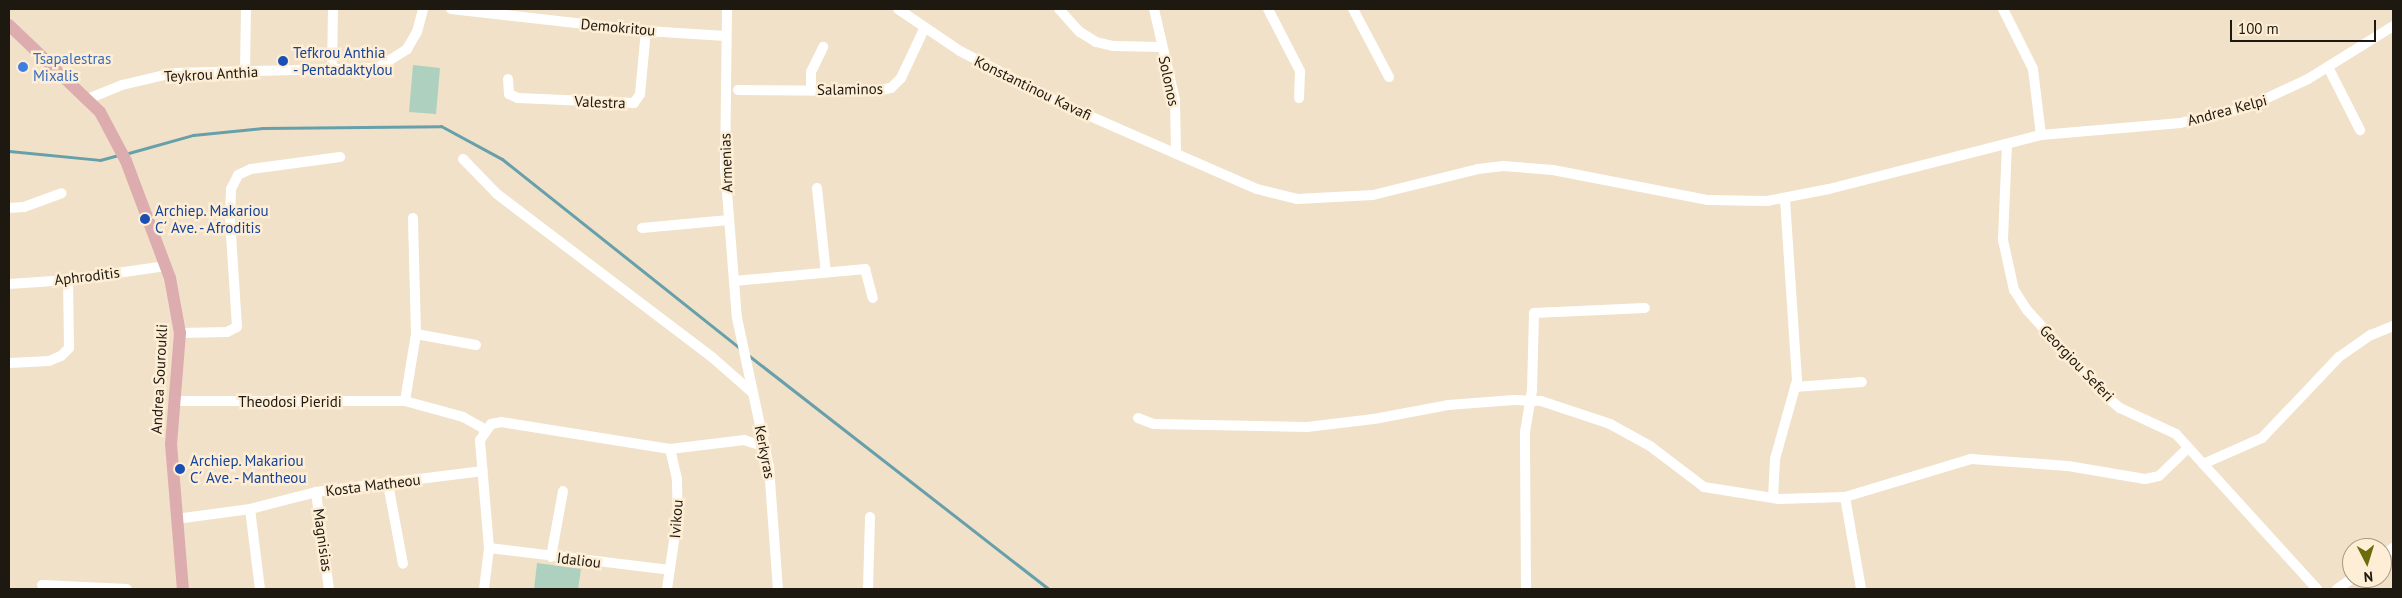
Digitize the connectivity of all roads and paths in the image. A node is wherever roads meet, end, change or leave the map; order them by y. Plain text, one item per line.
1 (246, 9) edge
2 (333, 9) edge
3 (423, 9) edge
4 (451, 9) edge
5 (727, 9) edge
6 (898, 9) edge
7 (1059, 9) edge
8 (1154, 9) edge
9 (1268, 9) edge
10 (1354, 9) edge
11 (2003, 9) edge
12 (515, 13) edge
13 (925, 26) junction
14 (2393, 26) edge
15 (9, 27) edge
16 (646, 31) junction
17 (726, 36) junction
18 (823, 47) dead end
19 (1162, 47) junction
20 (2328, 67) junction
21 (245, 71) junction
22 (332, 71) junction
23 (1389, 77) dead end
24 (508, 79) dead end
25 (738, 90) dead end
26 (811, 90) junction
27 (90, 98) junction
28 (1299, 98) dead end
29 (2360, 130) dead end
30 (2041, 135) junction
31 (2006, 144) junction
32 (1176, 154) junction
33 (340, 157) dead end
34 (463, 159) dead end
35 (817, 188) dead end
36 (62, 193) dead end
37 (1784, 198) junction
38 (9, 208) edge
39 (413, 218) dead end
40 (729, 220) junction
41 (642, 228) dead end
42 (166, 266) junction
43 (826, 273) junction
44 (68, 280) junction
45 (734, 281) junction
46 (9, 284) edge
47 (873, 298) dead end
48 (1646, 308) dead end
49 (737, 318) joint
50 (2393, 326) edge
51 (180, 333) junction
52 (416, 334) junction
53 (476, 345) dead end
54 (9, 362) edge
55 (1862, 382) dead end
56 (1795, 387) junction
57 (752, 389) junction
58 (175, 401) junction
59 (405, 401) junction
60 (1530, 401) junction
61 (1138, 418) dead end
62 (484, 430) junction
63 (763, 446) junction
64 (2188, 448) junction
65 (670, 449) junction
66 (2203, 464) junction
67 (483, 471) junction
68 (388, 484) junction
69 (563, 491) dead end
70 (316, 492) junction
71 (1845, 497) junction
72 (1773, 498) junction
73 (250, 509) junction
74 (870, 517) dead end
75 (176, 519) junction
76 (489, 548) junction
77 (551, 557) junction
78 (403, 564) dead end
79 (670, 570) junction
80 (42, 585) dead end
81 (127, 589) edge
82 (183, 589) edge
83 (260, 589) edge
84 (329, 589) edge
85 (484, 589) edge
86 (666, 589) edge
87 (778, 589) edge
88 (868, 589) edge
89 (1526, 589) edge
90 (1861, 589) edge
91 (2317, 589) edge

1 - 21 street
2 - 22 street
3 - 22 street, Teykrou Anthia
4 - 12 street, Demokritou
5 - 17 street, Armenias
6 - 13 street, Konstantinou Kavafi
7 - 19 street
8 - 19 street, Solonos
9 - 28 street
10 - 23 street
11 - 30 street
12 - 16 street, Demokritou
13 - 26 street, Salaminos
13 - 32 street, Konstantinou Kavafi
14 - 20 street, Andrea Kelpi
15 - 27 main road, Andrea Souroukli
16 - 17 street, Demokritou
16 - 24 street, Valestra
17 - 40 street, Armenias
18 - 26 street
19 - 32 street, Solonos
20 - 29 street
20 - 30 street, Andrea Kelpi
21 - 22 street, Teykrou Anthia
21 - 27 street, Teykrou Anthia
25 - 26 street, Salaminos
27 - 42 main road, Andrea Souroukli
30 - 31 street, Andrea Kelpi
31 - 37 street, Andrea Kelpi
31 - 64 street, Georgiou Seferi
32 - 37 street, Konstantinou Kavafi
33 - 51 street
34 - 57 street
35 - 43 street
36 - 38 street
37 - 56 street
39 - 52 street
40 - 41 street
40 - 45 street, Armenias
42 - 44 street, Aphroditis
42 - 51 main road, Andrea Souroukli
43 - 45 street
43 - 47 street
44 - 46 street, Aphroditis
44 - 54 street
45 - 49 street, Armenias
48 - 60 street
49 - 57 street, Kerkyras
50 - 66 street
51 - 58 main road, Andrea Souroukli
52 - 53 street
52 - 59 street
55 - 56 street
56 - 72 street
57 - 63 street, Kerkyras
58 - 59 street, Theodosi Pieridi
58 - 75 main road, Andrea Souroukli
59 - 62 street, Theodosi Pieridi
60 - 61 street
60 - 72 street
60 - 89 street
62 - 65 street
62 - 67 street
63 - 65 street
63 - 87 street, Kerkyras
64 - 66 street, Georgiou Seferi
64 - 71 street
65 - 79 street, Ivikou
66 - 91 street, Georgiou Seferi
67 - 68 street, Kosta Matheou
67 - 76 street
68 - 70 street, Kosta Matheou
68 - 78 street
69 - 77 street
70 - 73 street, Kosta Matheou
70 - 84 street, Magnisias
71 - 72 street
71 - 90 street
73 - 75 street, Kosta Matheou
73 - 83 street
74 - 88 street
75 - 82 main road, Andrea Souroukli
76 - 77 street, Idaliou
76 - 85 street
77 - 79 street, Idaliou
79 - 86 street, Ivikou
80 - 81 street

